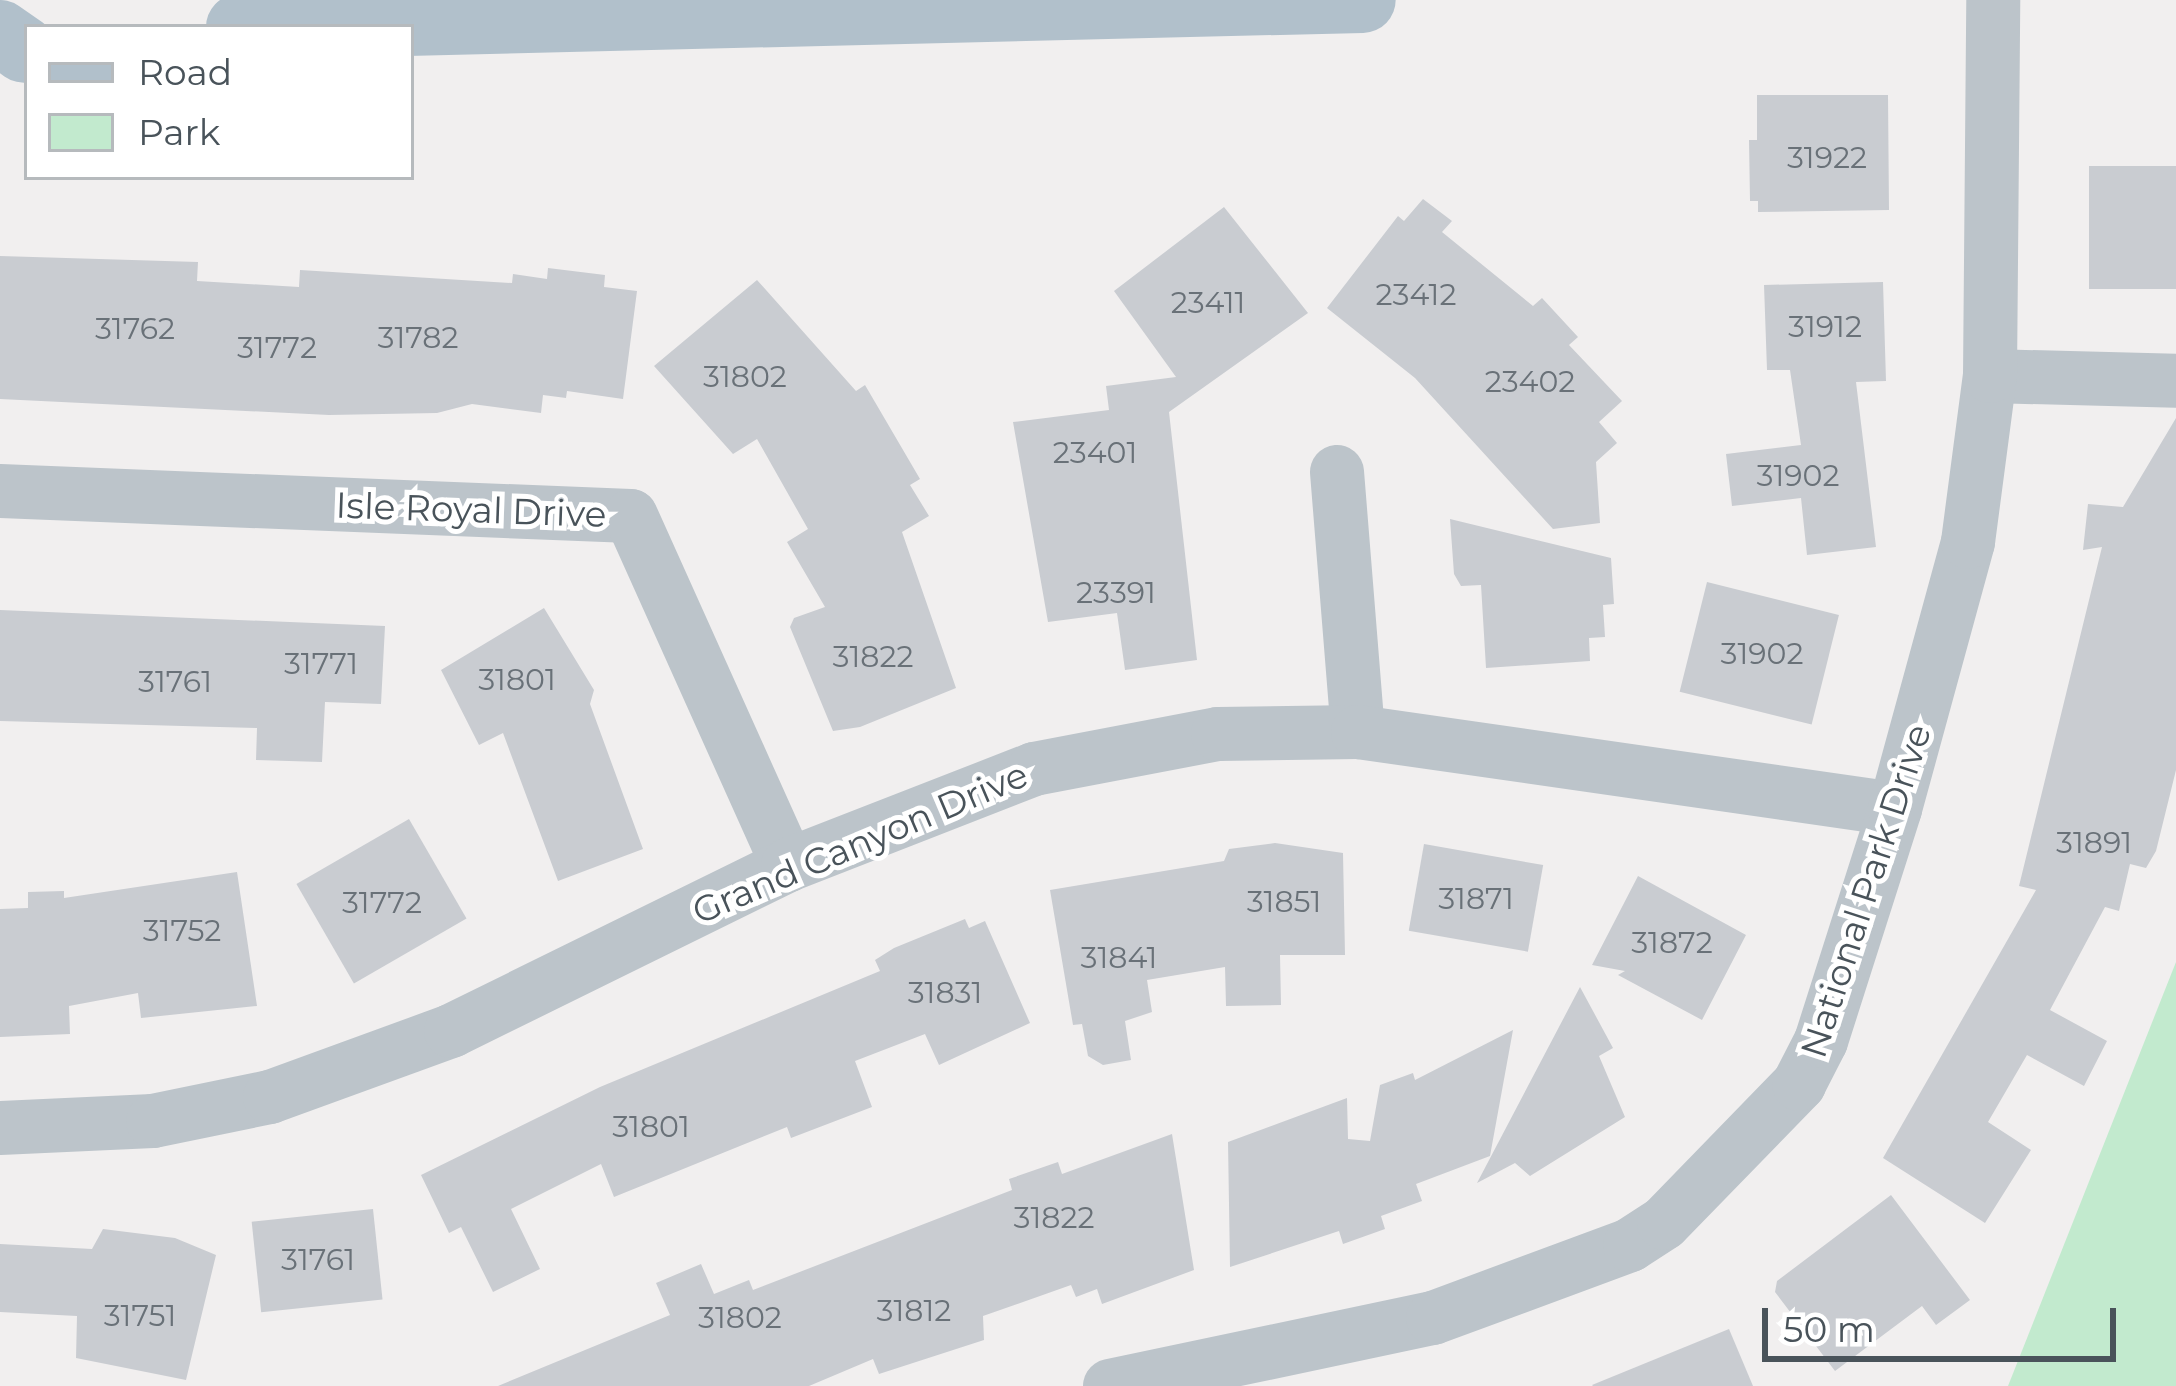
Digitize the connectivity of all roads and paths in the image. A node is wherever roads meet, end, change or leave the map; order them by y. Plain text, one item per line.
1 (1363, 0) edge
2 (1993, 0) edge
3 (302, 24) edge
4 (1990, 376) junction
5 (2176, 381) edge
6 (1337, 472) dead end
7 (0, 491) edge
8 (1358, 732) junction
9 (1895, 809) junction
10 (788, 865) junction
11 (0, 1128) edge
12 (1110, 1386) edge

1 - 3 main road
2 - 4 street, National Park Drive
4 - 5 street
4 - 9 street, National Park Drive
6 - 8 street
7 - 10 street, Isle Royal Drive
8 - 9 street, Grand Canyon Drive
8 - 10 street, Grand Canyon Drive
9 - 12 street, National Park Drive
10 - 11 street, Grand Canyon Drive

